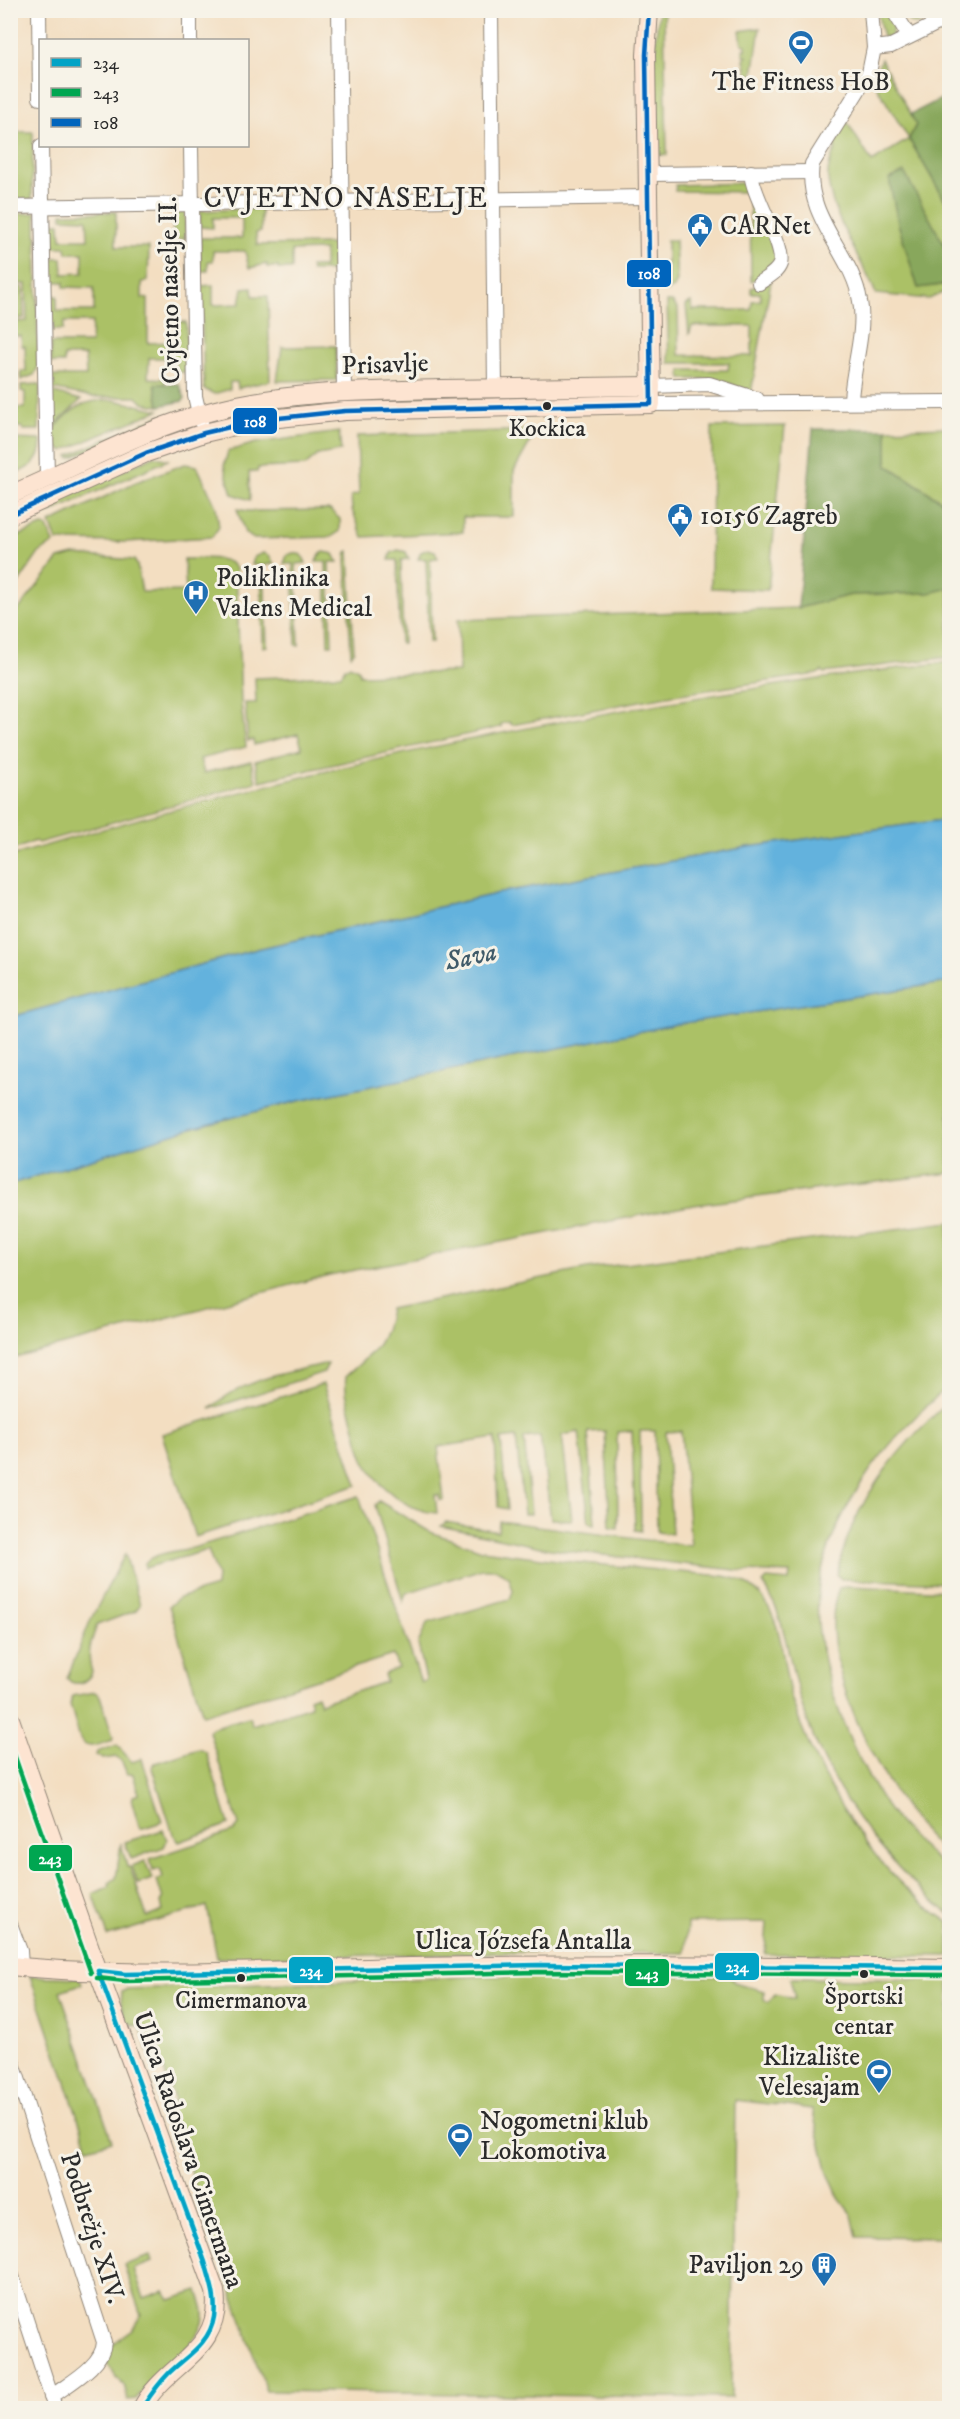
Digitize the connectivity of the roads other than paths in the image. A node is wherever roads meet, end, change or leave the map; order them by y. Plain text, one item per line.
1 (39, 10) edge
2 (190, 10) edge
3 (339, 10) edge
4 (491, 10) edge
5 (649, 10) edge
6 (871, 10) edge
7 (893, 10) edge
8 (950, 17) edge
9 (909, 36) junction
10 (39, 39) edge
11 (190, 39) edge
12 (874, 48) junction
13 (41, 147) edge
14 (191, 147) edge
15 (647, 147) junction
16 (751, 172) junction
17 (811, 172) junction
18 (650, 174) junction
19 (647, 197) junction
20 (493, 199) junction
21 (342, 201) junction
22 (192, 203) junction
23 (42, 206) junction
24 (10, 207) edge
25 (759, 283) dead end
26 (651, 386) junction
27 (495, 388) junction
28 (344, 392) junction
29 (851, 401) junction
30 (950, 402) edge
31 (777, 403) junction
32 (651, 404) junction
33 (199, 414) junction
34 (204, 433) junction
35 (47, 478) junction
36 (10, 495) edge
37 (10, 515) edge
38 (11, 1723) edge
39 (10, 1924) edge
40 (16, 1966) edge
41 (950, 1968) edge
42 (98, 1971) junction
43 (10, 2054) edge
44 (10, 2270) edge
45 (53, 2403) edge
46 (142, 2409) edge

1 - 10 street
2 - 11 street
3 - 21 street
4 - 20 street
5 - 15 street
6 - 12 street
7 - 9 street
8 - 9 street
9 - 12 street
12 - 17 street
13 - 23 street
14 - 22 street, Cvjetno naselje II.
15 - 18 street
15 - 19 street
16 - 17 street
16 - 18 street
16 - 25 street
17 - 29 street
18 - 19 street
19 - 20 street
19 - 26 street
20 - 21 street
20 - 27 street
21 - 22 street
21 - 28 street
22 - 23 street
22 - 33 street, Cvjetno naselje II.
23 - 24 street
23 - 35 street
26 - 27 street, Prisavlje
26 - 31 street, Prisavlje
26 - 32 street
27 - 28 street, Prisavlje
28 - 33 street, Prisavlje
29 - 30 street, Prisavlje
29 - 31 street, Prisavlje
31 - 32 street, Prisavlje
32 - 34 street, Prisavlje
33 - 34 street, Cvjetno naselje II.
33 - 35 street, Prisavlje
34 - 37 street, Prisavlje
35 - 36 street, Prisavlje
38 - 42 street, Ulica Radoslava Cimermana
39 - 40 street
40 - 42 street, Ulica Józsefa Antalla
41 - 42 street, Ulica Józsefa Antalla
42 - 46 street, Ulica Radoslava Cimermana
43 - 45 street, Podbrežje XIV.
44 - 45 street

